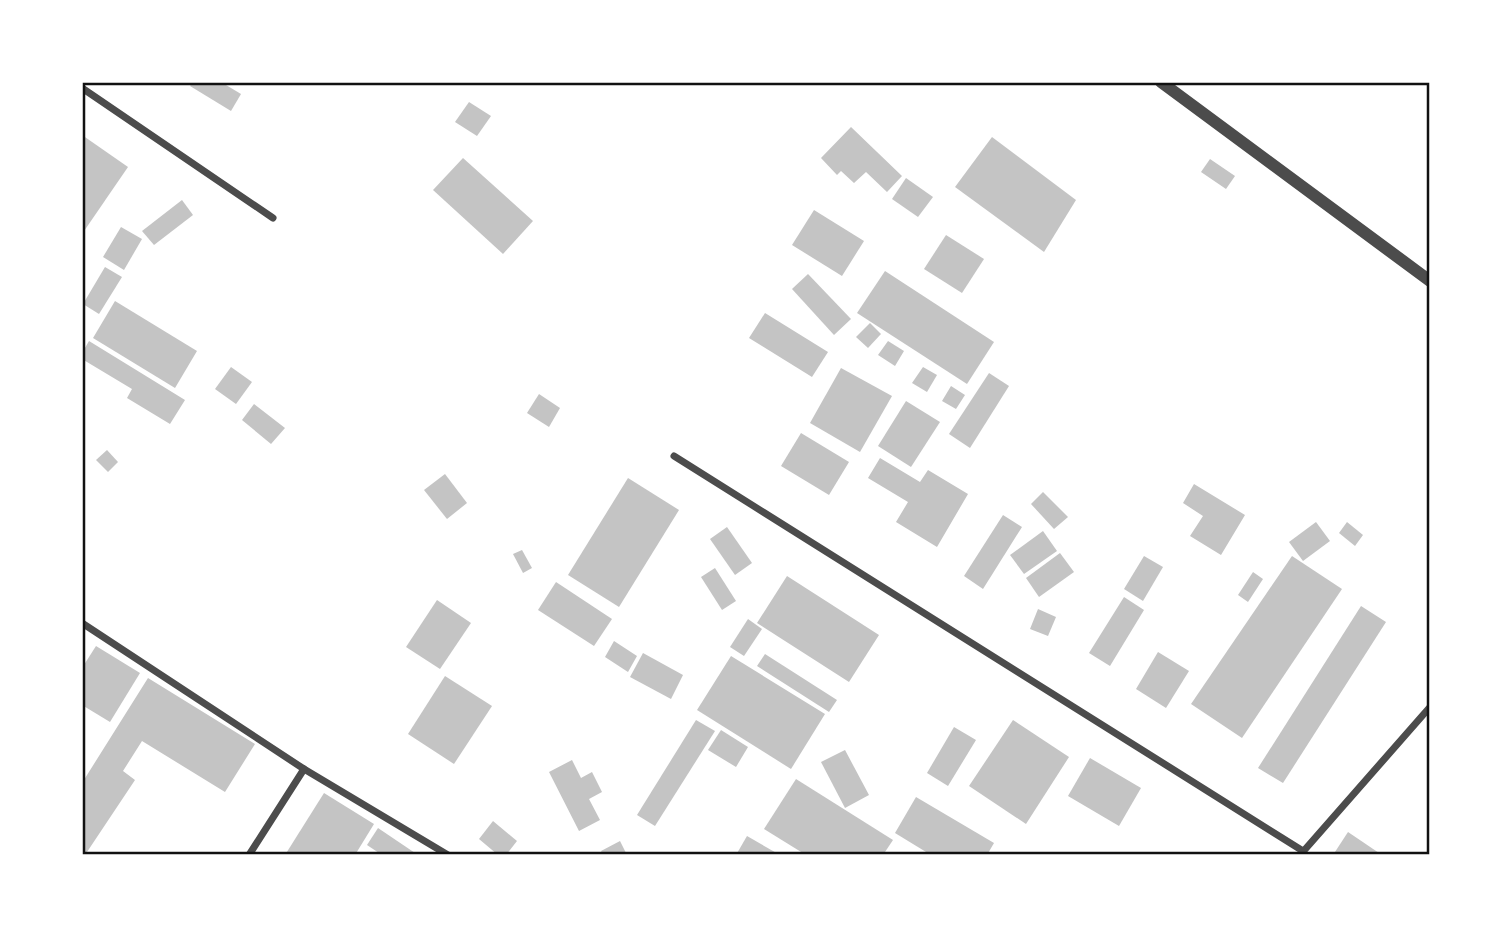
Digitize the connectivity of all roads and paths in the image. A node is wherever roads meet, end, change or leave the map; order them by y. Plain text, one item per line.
1 (1161, 82) edge
2 (82, 88) edge
3 (273, 218) dead end
4 (1430, 281) edge
5 (674, 456) dead end
6 (82, 623) edge
7 (1430, 707) edge
8 (304, 769) junction
9 (1302, 853) edge
10 (249, 855) edge
11 (448, 855) edge

1 - 4 street
2 - 3 street
5 - 9 street
6 - 8 street
7 - 9 street
8 - 10 street
8 - 11 street

